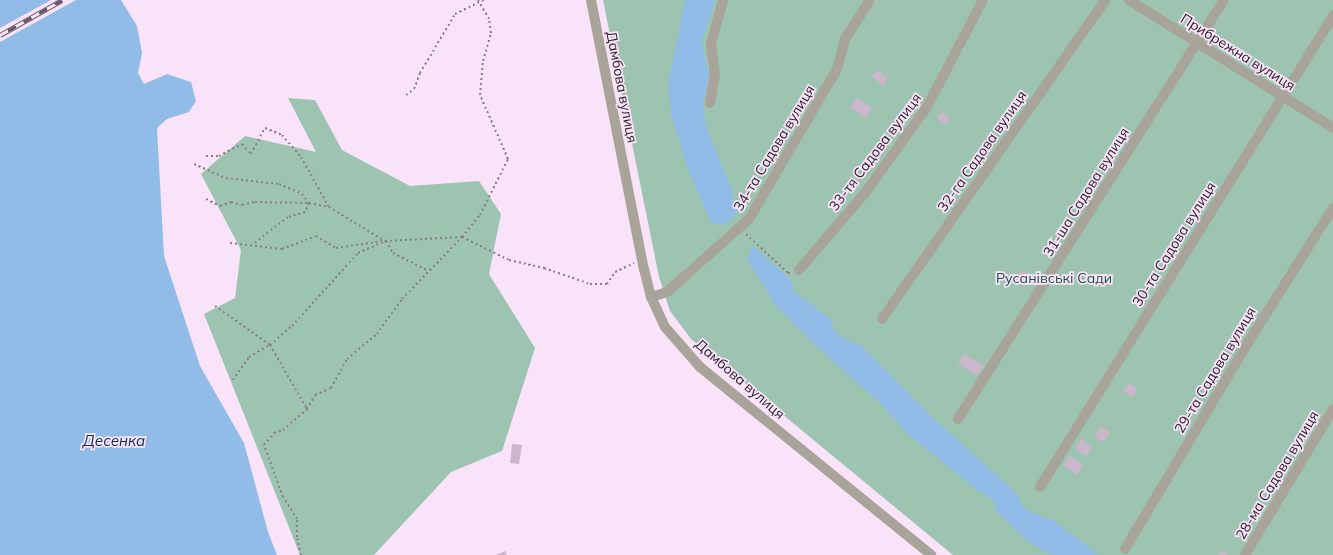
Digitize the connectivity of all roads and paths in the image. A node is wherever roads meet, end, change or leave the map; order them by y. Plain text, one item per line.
1 (484, 0) edge
2 (591, 0) edge
3 (723, 0) edge
4 (870, 0) edge
5 (983, 0) edge
6 (1105, 0) edge
7 (1129, 0) edge
8 (1224, 0) edge
9 (478, 1) edge
10 (1333, 16) edge
11 (1197, 44) junction
12 (406, 95) dead end
13 (1282, 96) junction
14 (710, 103) dead end
15 (1333, 128) edge
16 (206, 156) dead end
17 (194, 164) dead end
18 (206, 199) dead end
19 (310, 203) junction
20 (330, 207) junction
21 (1333, 208) edge
22 (741, 228) junction
23 (462, 237) junction
24 (385, 241) junction
25 (230, 243) dead end
26 (252, 245) junction
27 (642, 259) junction
28 (799, 270) joint
29 (428, 271) junction
30 (651, 297) junction
31 (215, 306) dead end
32 (882, 319) dead end
33 (270, 345) junction
34 (233, 380) dead end
35 (307, 409) junction
36 (1333, 409) edge
37 (958, 419) dead end
38 (1040, 487) dead end
39 (1125, 549) dead end
40 (301, 555) edge
41 (932, 555) edge
42 (1245, 555) edge

1 - 9 path
2 - 27 street, Дамбова вулиця
3 - 14 street
4 - 22 street, 34-та Садова вулиця
5 - 28 street, 33-тя Садова вулиця
6 - 32 street, 32-га Садова вулиця
7 - 11 street, Прибрежна вулиця
8 - 11 street, 31-ша Садова вулиця
9 - 12 path
9 - 23 path
10 - 13 street, 30-та Садова вулиця
11 - 13 street, Прибрежна вулиця
11 - 37 street, 31-ша Садова вулиця
13 - 15 street, Прибрежна вулиця
13 - 38 street, 30-та Садова вулиця
16 - 20 path
17 - 19 path
18 - 19 path
19 - 20 path
19 - 26 path
20 - 24 path
21 - 39 street, 29-та Садова вулиця
22 - 28 path
22 - 30 street, 34-та Садова вулиця
23 - 24 path
23 - 27 path
23 - 29 path
24 - 26 path
24 - 29 path
24 - 33 path
25 - 26 path
27 - 30 street, Дамбова вулиця
29 - 35 path
30 - 41 street, Дамбова вулиця
31 - 33 path
33 - 34 path
33 - 35 path
35 - 40 path
36 - 42 street, 28-ма Садова вулиця

